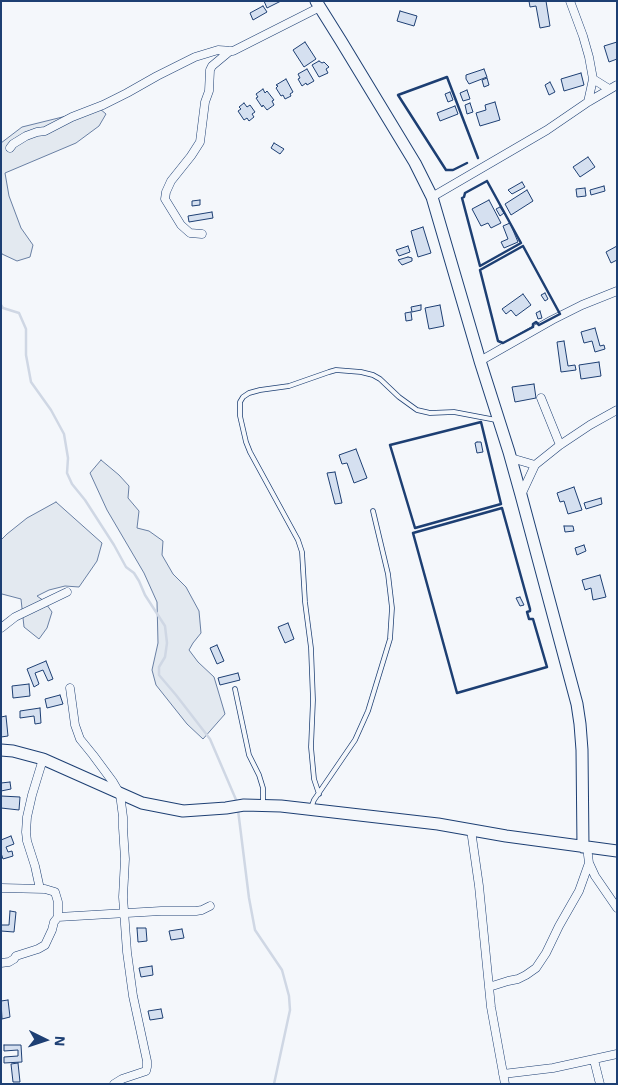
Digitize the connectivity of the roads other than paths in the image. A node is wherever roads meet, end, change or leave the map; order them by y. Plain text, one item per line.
1 (570, 1) edge
2 (318, 4) edge
3 (230, 51) junction
4 (593, 79) junction
5 (613, 87) edge
6 (588, 102) junction
7 (10, 148) dead end
8 (432, 197) junction
9 (202, 234) dead end
10 (617, 291) edge
11 (480, 361) junction
12 (541, 398) dead end
13 (617, 410) edge
14 (499, 421) junction
15 (560, 445) junction
16 (511, 458) junction
17 (535, 466) junction
18 (521, 495) junction
19 (372, 511) dead end
20 (67, 592) dead end
21 (1, 628) edge
22 (70, 688) dead end
23 (236, 689) dead end
24 (1, 750) edge
25 (43, 759) junction
26 (120, 794) junction
27 (319, 794) junction
28 (263, 806) junction
29 (310, 810) junction
30 (471, 830) junction
31 (585, 847) junction
32 (617, 852) edge
33 (589, 863) junction
34 (1, 888) edge
35 (40, 889) junction
36 (210, 906) dead end
37 (617, 908) edge
38 (124, 914) junction
39 (58, 917) junction
40 (1, 963) edge
41 (489, 987) junction
42 (617, 1054) edge
43 (594, 1060) junction
44 (503, 1074) junction
45 (114, 1084) edge
46 (505, 1084) edge
47 (600, 1084) edge

1 - 4 street
2 - 3 street
2 - 8 street
3 - 7 street
3 - 9 street
4 - 5 street
4 - 6 street
5 - 6 street
6 - 8 street
8 - 11 street
10 - 11 street
11 - 14 street
12 - 15 street
13 - 15 street
14 - 16 street
14 - 27 lane
15 - 17 street
16 - 17 street
16 - 18 street
17 - 18 street
18 - 31 street
19 - 27 lane
20 - 21 street
22 - 26 street
23 - 28 lane
24 - 25 street
25 - 26 street
25 - 35 street
26 - 28 street
26 - 38 street
27 - 29 lane
28 - 29 street
29 - 30 street
30 - 31 street
30 - 41 street
31 - 32 street
31 - 33 street
33 - 37 street
33 - 41 street
34 - 35 street
35 - 39 street
36 - 38 street
38 - 39 street
38 - 45 street
39 - 40 street
41 - 44 street
42 - 43 street
43 - 44 street
43 - 47 street
44 - 46 street

